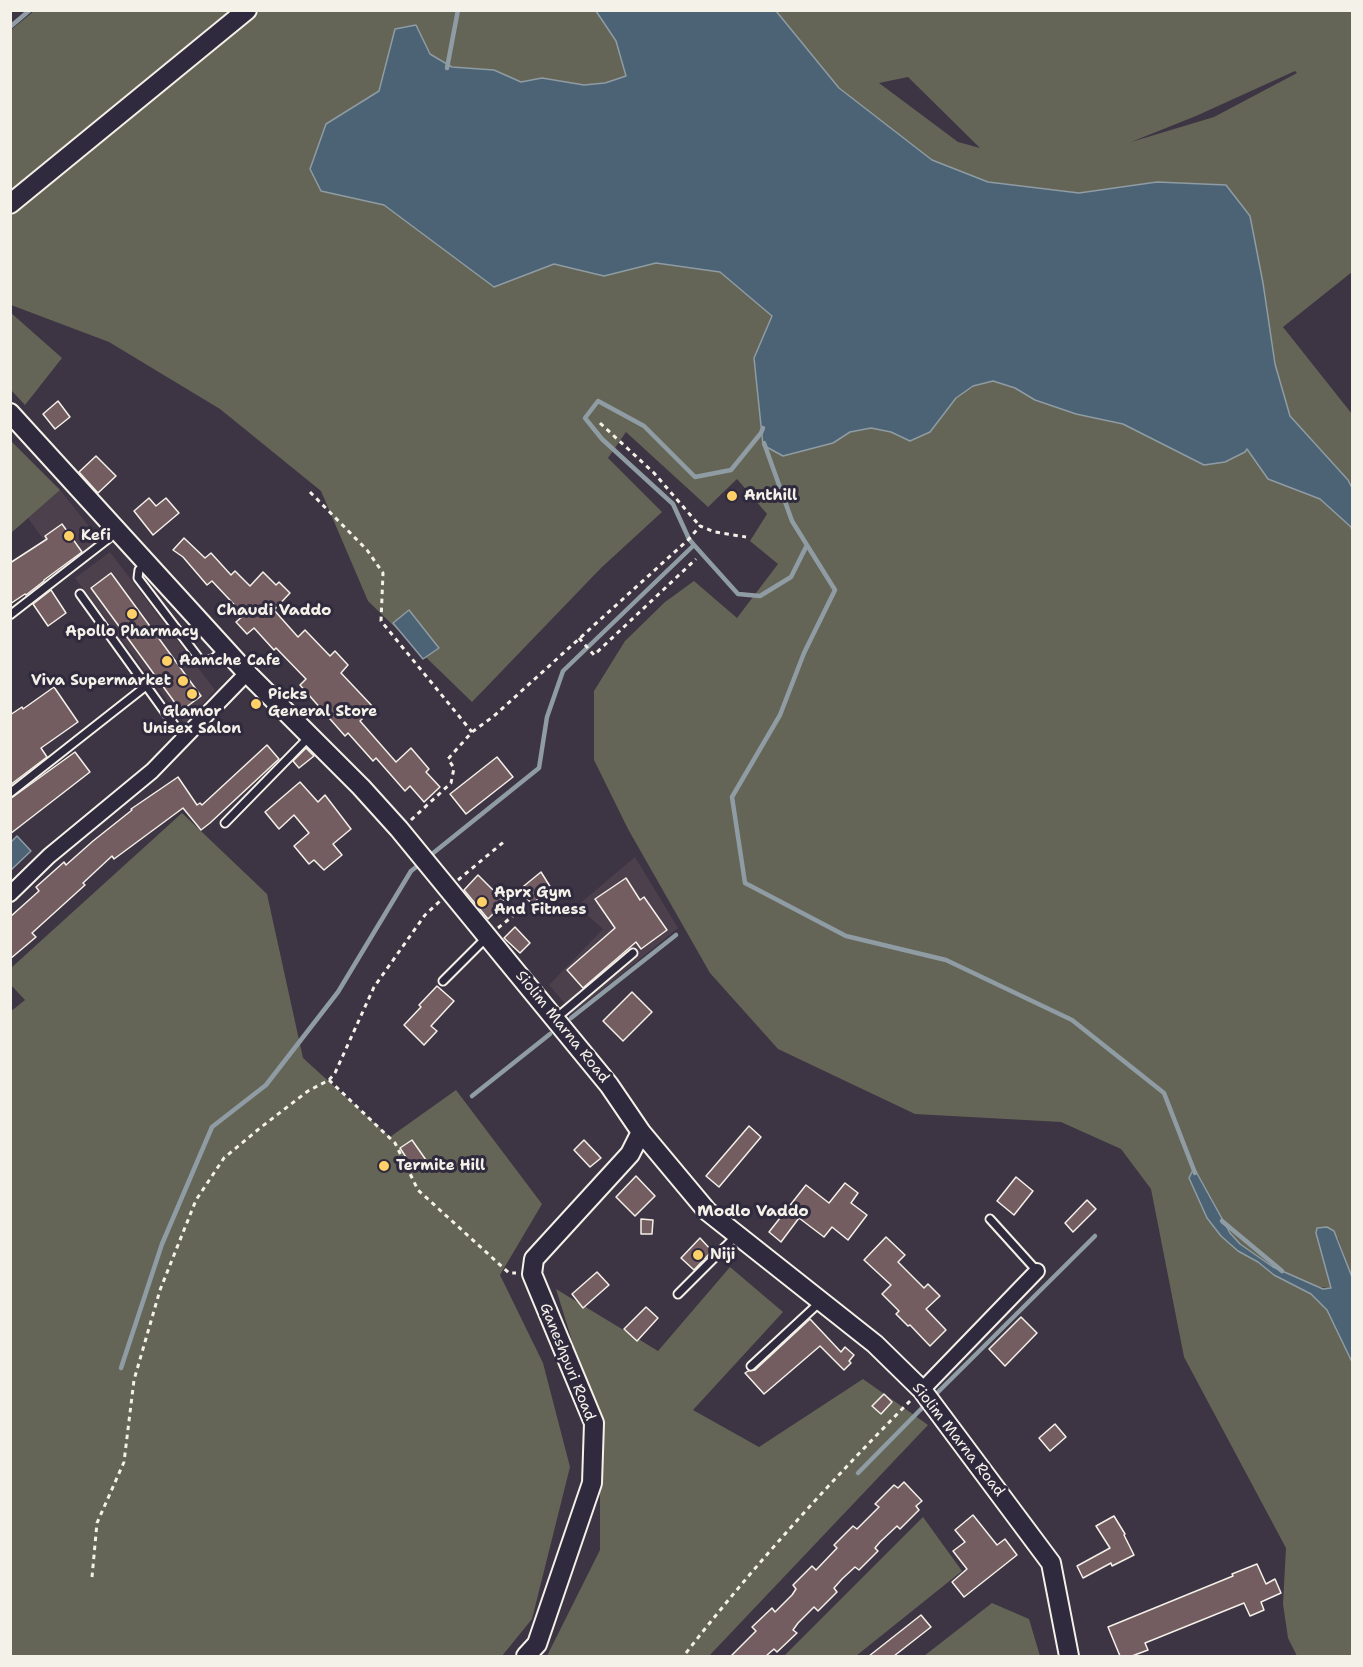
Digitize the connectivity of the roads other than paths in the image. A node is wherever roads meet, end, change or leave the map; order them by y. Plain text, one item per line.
1 (246, 10) edge
2 (10, 204) edge
3 (10, 413) edge
4 (119, 530) junction
5 (147, 562) junction
6 (80, 594) dead end
7 (10, 615) edge
8 (225, 649) junction
9 (247, 673) junction
10 (146, 686) junction
11 (310, 736) junction
12 (183, 737) junction
13 (10, 793) edge
14 (225, 823) dead end
15 (10, 894) edge
16 (487, 936) junction
17 (633, 953) dead end
18 (443, 981) dead end
19 (555, 1019) junction
20 (641, 1132) junction
21 (990, 1219) dead end
22 (737, 1235) junction
23 (1037, 1271) joint
24 (678, 1294) dead end
25 (821, 1301) junction
26 (751, 1366) dead end
27 (922, 1390) junction
28 (526, 1656) edge
29 (1069, 1656) edge

1 - 2 main road
3 - 4 main road, Siolim Marna Road
4 - 5 main road, Siolim Marna Road
4 - 7 lane
5 - 8 main road, Siolim Marna Road
5 - 8 lane
6 - 10 lane
8 - 9 main road, Siolim Marna Road
9 - 11 main road, Siolim Marna Road
9 - 12 street
10 - 12 lane
10 - 13 lane
11 - 14 lane
11 - 16 main road, Siolim Marna Road
12 - 15 street
16 - 18 lane
16 - 19 main road, Siolim Marna Road
17 - 19 lane
19 - 20 main road, Siolim Marna Road
20 - 22 main road, Siolim Marna Road
20 - 28 main road, Ganeshpuri Road
21 - 23 lane
22 - 24 lane
22 - 25 main road, Siolim Marna Road
23 - 27 street
25 - 26 lane
25 - 27 main road, Siolim Marna Road
27 - 29 main road, Siolim Marna Road

